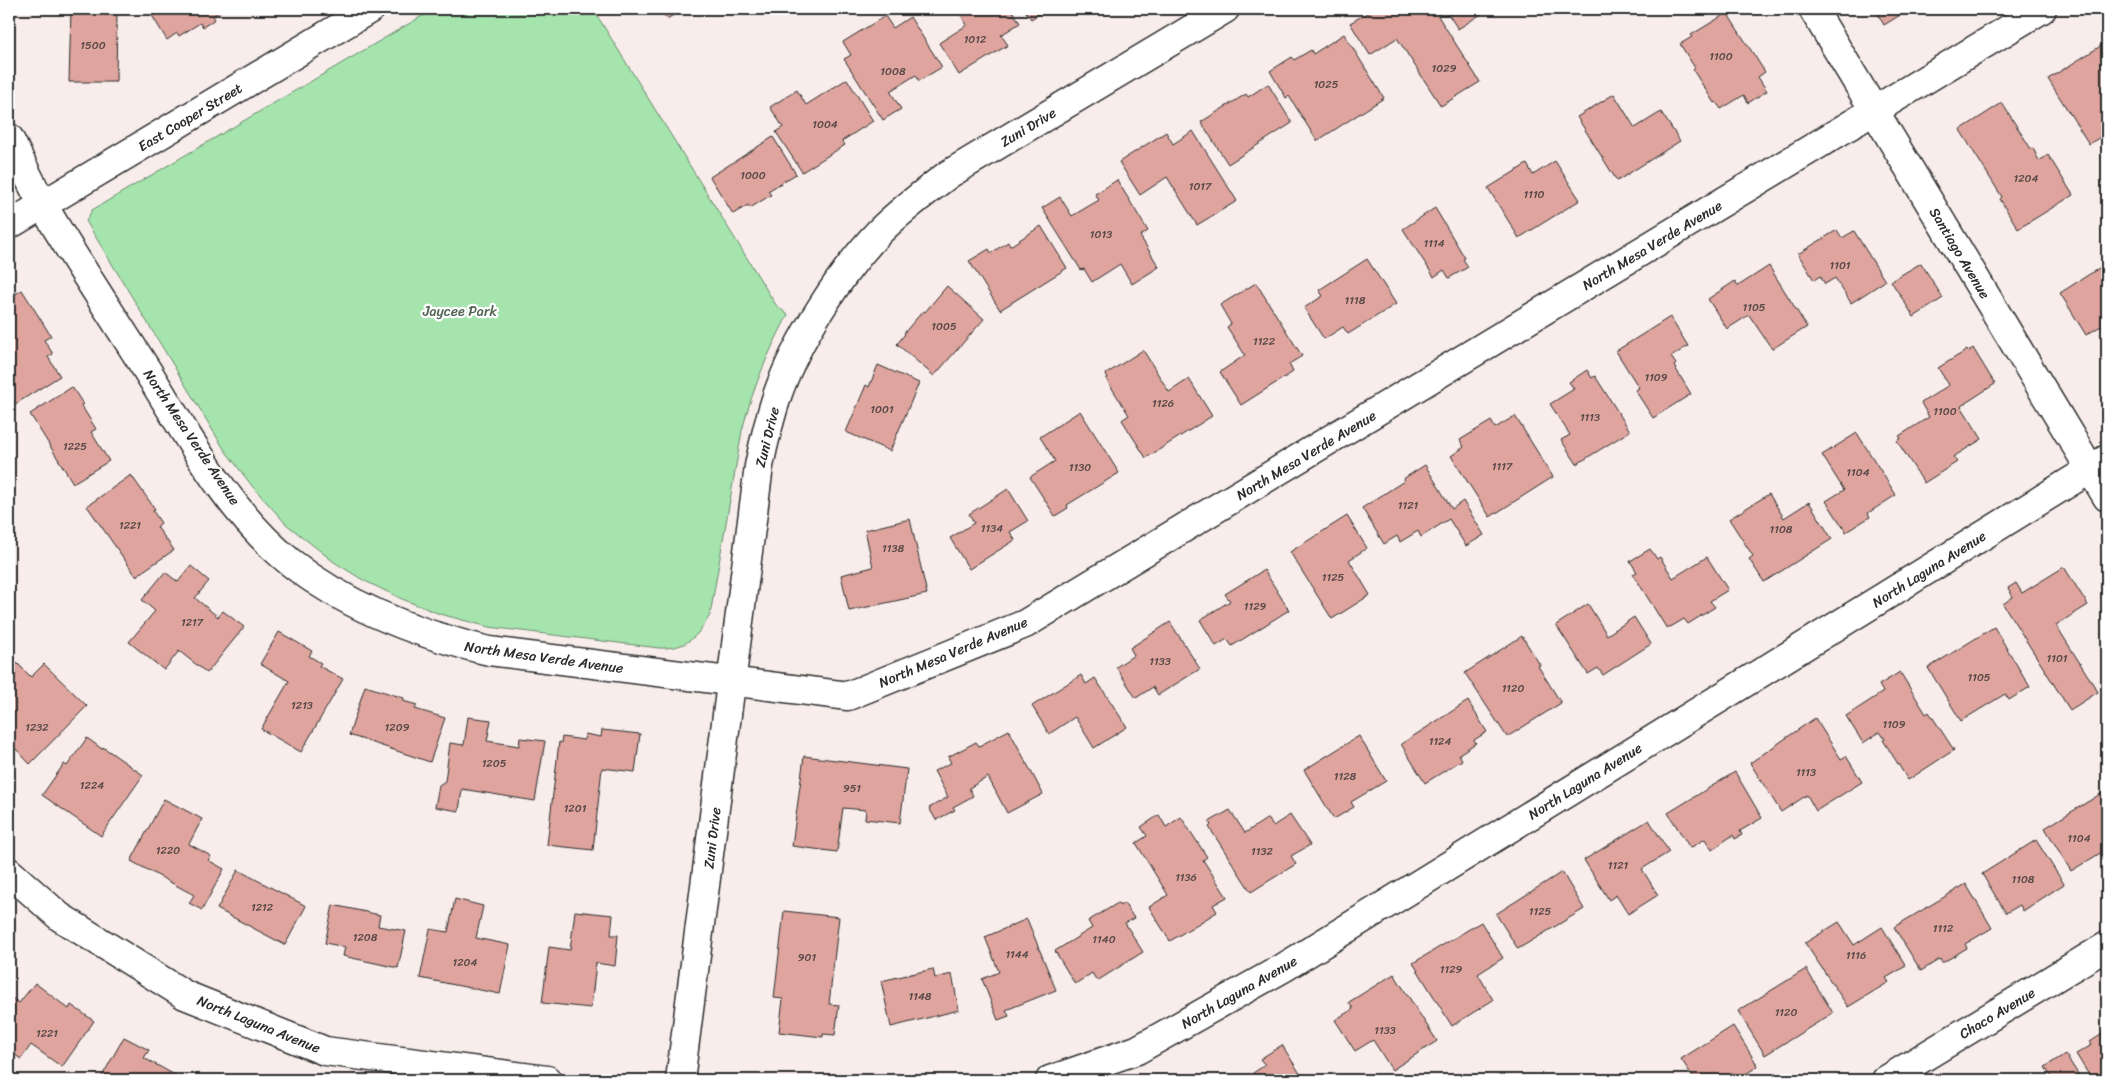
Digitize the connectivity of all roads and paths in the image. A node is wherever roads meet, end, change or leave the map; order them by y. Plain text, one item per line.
1 (370, 9) edge
2 (1225, 9) edge
3 (1813, 9) edge
4 (2042, 9) edge
5 (1875, 111) junction
6 (9, 138) edge
7 (43, 204) junction
8 (9, 224) edge
9 (2099, 464) edge
10 (2107, 497) edge
11 (732, 682) junction
12 (9, 872) edge
13 (2107, 946) edge
14 (547, 1080) edge
15 (680, 1080) edge
16 (1050, 1080) edge
17 (1886, 1080) edge

1 - 7 street, East Cooper Street
2 - 11 street, Zuni Drive
3 - 5 street, Santiago Avenue
4 - 5 street, North Mesa Verde Avenue
5 - 9 street, Santiago Avenue
5 - 11 street, North Mesa Verde Avenue
6 - 7 street, North Mesa Verde Avenue
7 - 8 street, East Cooper Street
7 - 11 street, North Mesa Verde Avenue
9 - 10 street, Santiago Avenue
9 - 16 street, North Laguna Avenue
11 - 15 street, Zuni Drive
12 - 14 street, North Laguna Avenue
13 - 17 street, Chaco Avenue

